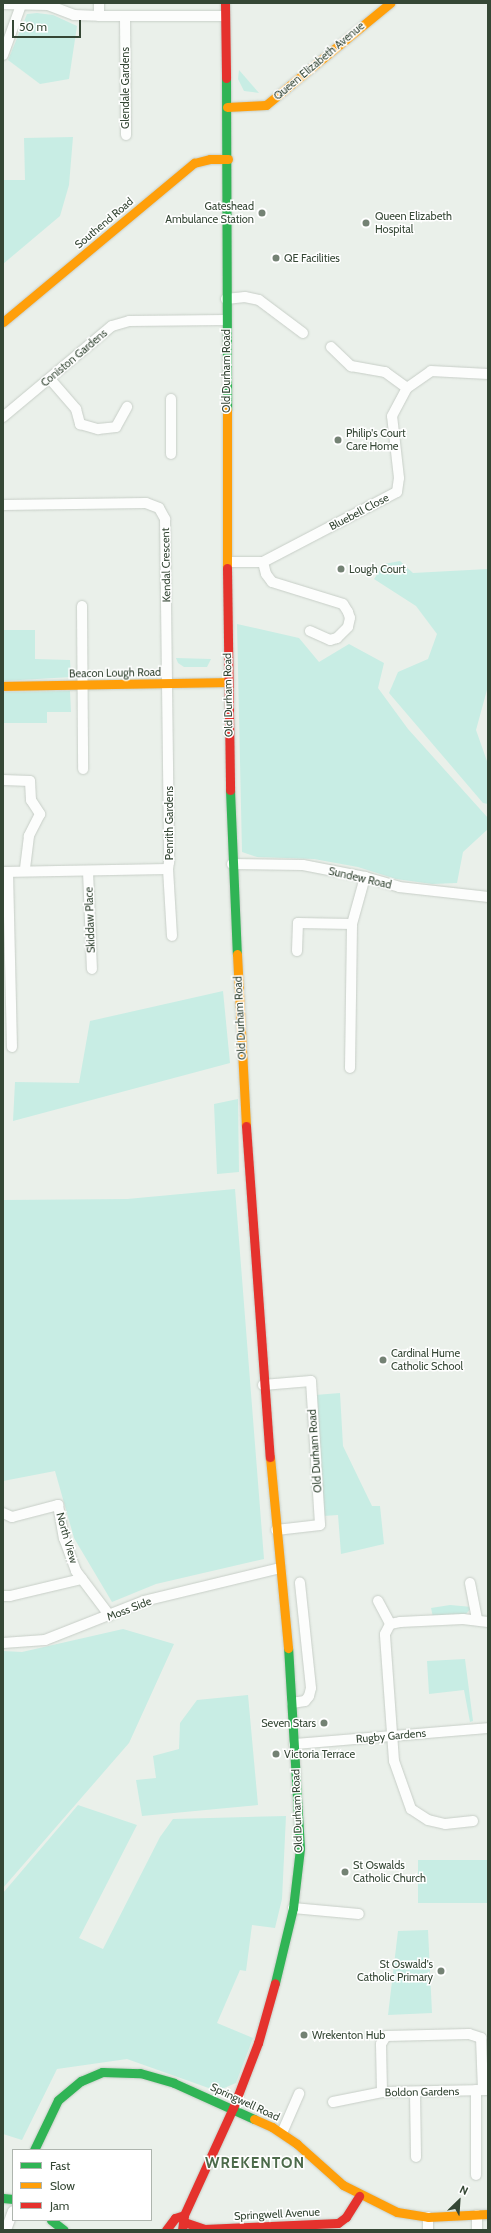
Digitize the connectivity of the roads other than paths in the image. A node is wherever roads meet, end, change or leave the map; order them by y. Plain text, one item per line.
1 (99, 3) edge
2 (225, 3) edge
3 (3, 4) edge
4 (21, 5) junction
5 (385, 5) edge
6 (99, 16) junction
7 (225, 16) junction
8 (125, 17) junction
9 (3, 55) edge
10 (227, 107) junction
11 (126, 135) dead end
12 (228, 159) junction
13 (226, 299) junction
14 (226, 320) junction
15 (3, 322) edge
16 (303, 333) dead end
17 (330, 347) dead end
18 (488, 374) edge
19 (50, 379) junction
20 (407, 388) junction
21 (171, 399) dead end
22 (127, 407) dead end
23 (3, 417) edge
24 (171, 454) dead end
25 (3, 505) edge
26 (229, 562) junction
27 (263, 562) junction
28 (82, 606) dead end
29 (310, 631) dead end
30 (227, 682) junction
31 (168, 685) junction
32 (3, 686) edge
33 (81, 686) junction
34 (83, 769) dead end
35 (3, 780) edge
36 (232, 864) junction
37 (168, 869) junction
38 (25, 870) junction
39 (88, 871) junction
40 (5, 872) edge
41 (365, 877) junction
42 (488, 897) edge
43 (352, 924) junction
44 (172, 936) dead end
45 (297, 951) dead end
46 (92, 969) dead end
47 (12, 1047) dead end
48 (350, 1068) dead end
49 (263, 1385) junction
50 (3, 1513) edge
51 (276, 1530) junction
52 (280, 1568) junction
53 (82, 1579) junction
54 (300, 1583) dead end
55 (470, 1583) dead end
56 (3, 1596) edge
57 (378, 1601) dead end
58 (110, 1616) junction
59 (477, 1619) junction
60 (488, 1622) edge
61 (390, 1624) junction
62 (3, 1643) edge
63 (292, 1703) junction
64 (488, 1728) edge
65 (391, 1737) junction
66 (294, 1744) junction
67 (473, 1821) dead end
68 (293, 1908) junction
69 (359, 1914) dead end
70 (482, 2090) edge
71 (382, 2092) junction
72 (416, 2093) junction
73 (299, 2094) dead end
74 (333, 2102) dead end
75 (233, 2108) junction
76 (282, 2133) junction
77 (34, 2149) edge
78 (416, 2157) dead end
79 (476, 2175) dead end
80 (359, 2196) junction
81 (12, 2214) edge
82 (488, 2214) edge
83 (477, 2215) junction
84 (428, 2217) junction
85 (343, 2220) junction
86 (52, 2221) edge
87 (183, 2222) edge
88 (6, 2230) edge
89 (64, 2230) edge
90 (166, 2230) edge
91 (347, 2230) edge
92 (428, 2230) edge
93 (477, 2230) edge

1 - 6 street
2 - 7 main road, Old Durham Road
3 - 4 street
4 - 6 street
4 - 9 street
5 - 10 main road, Queen Elizabeth Avenue
6 - 8 street
7 - 8 street
7 - 10 main road, Old Durham Road
8 - 11 street, Glendale Gardens
10 - 12 main road, Old Durham Road
12 - 13 main road, Old Durham Road
12 - 15 main road, Southend Road
13 - 14 main road, Old Durham Road
13 - 16 street
14 - 19 street, Coniston Gardens
14 - 26 main road, Old Durham Road
17 - 20 street
18 - 20 street, Bluebell Close
19 - 22 street
19 - 23 street, Coniston Gardens
20 - 27 street, Bluebell Close
21 - 24 street
25 - 31 street, Kendal Crescent
26 - 27 street, Bluebell Close
26 - 30 main road, Old Durham Road
27 - 29 street
28 - 33 street
30 - 31 main road, Beacon Lough Road
30 - 36 main road, Old Durham Road
31 - 33 main road, Beacon Lough Road
31 - 37 street, Penrith Gardens
32 - 33 main road, Beacon Lough Road
33 - 34 street
35 - 38 street
36 - 41 street, Sundew Road
36 - 49 main road, Old Durham Road
37 - 39 street, Penrith Gardens
37 - 44 street
38 - 39 street, Penrith Gardens
38 - 40 street, Penrith Gardens
39 - 46 street, Skiddaw Place
40 - 47 street
41 - 42 street, Sundew Road
41 - 43 street
43 - 45 street
43 - 48 street
49 - 51 main road, Old Durham Road
49 - 51 street, Old Durham Road
50 - 53 street, North View
51 - 52 main road, Old Durham Road
52 - 58 street, Moss Side
52 - 63 main road, Old Durham Road
53 - 56 street
53 - 58 street, North View
54 - 63 street
55 - 59 street
57 - 61 street
58 - 62 street, Moss Side
59 - 60 street
59 - 61 street
61 - 65 street
63 - 66 main road, Old Durham Road
64 - 65 street, Rugby Gardens
65 - 66 street, Rugby Gardens
65 - 67 street
66 - 68 main road, Old Durham Road
68 - 69 street
68 - 75 main road, Old Durham Road
70 - 71 street
70 - 72 street, Boldon Gardens
70 - 79 street
71 - 72 street, Boldon Gardens
71 - 74 street, Boldon Gardens
72 - 78 street
73 - 76 street
75 - 76 main road, Springwell Road
75 - 77 main road, Springwell Road
75 - 87 main road, Old Durham Road
76 - 80 main road, Springwell Road
80 - 84 main road, Springwell Road
80 - 85 main road
81 - 88 street
82 - 83 main road, Springwell Road
83 - 84 main road, Springwell Road
83 - 93 street
84 - 92 street
85 - 87 main road, Springwell Avenue
85 - 91 street
86 - 89 main road
87 - 90 main road

